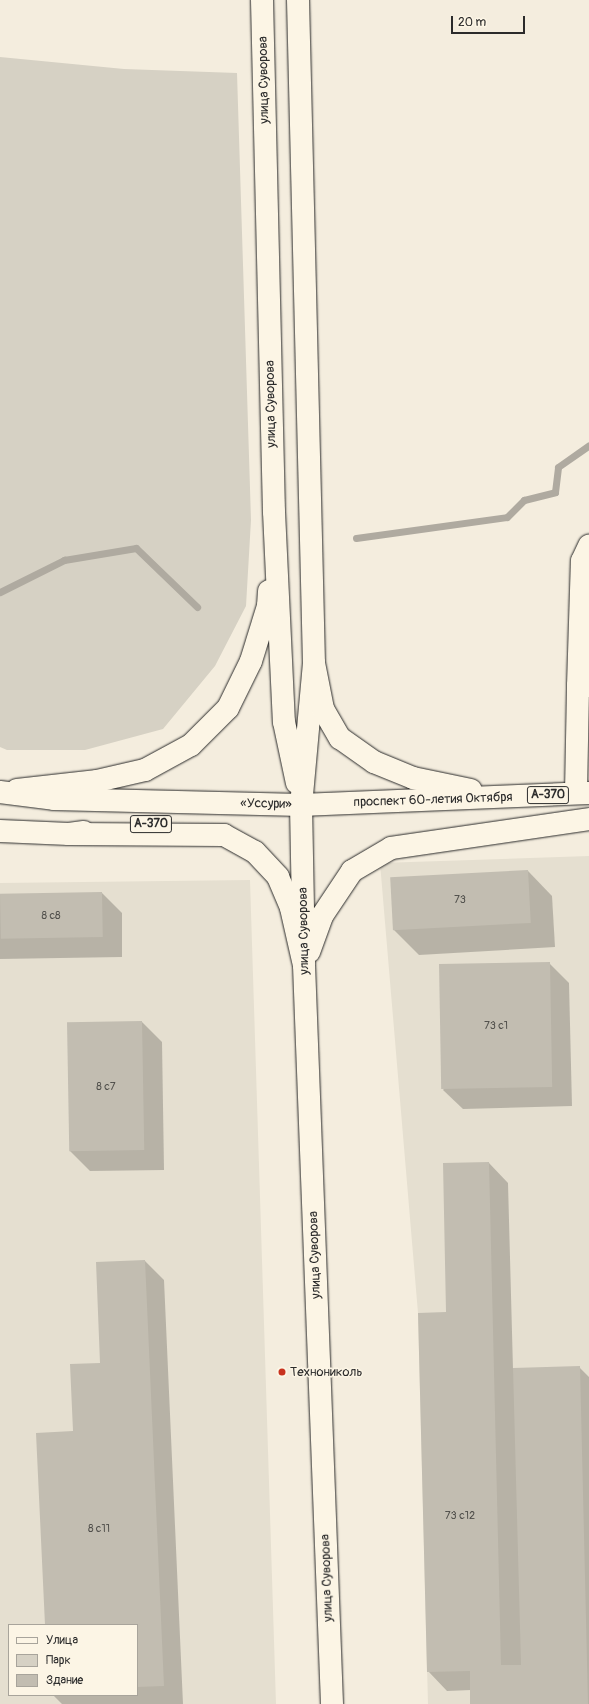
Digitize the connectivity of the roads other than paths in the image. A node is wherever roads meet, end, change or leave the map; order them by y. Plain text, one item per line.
1 (262, 0) edge
2 (298, 0) edge
3 (274, 512) junction
4 (589, 546) edge
5 (314, 663) junction
6 (584, 686) edge
7 (1, 792) edge
8 (582, 793) edge
9 (508, 796) junction
10 (301, 805) junction
11 (589, 819) edge
12 (0, 831) edge
13 (68, 834) junction
14 (304, 965) junction
15 (332, 1704) edge

1 - 3 main road, улица Суворова
2 - 5 main road, улица Суворова
3 - 7 main road
3 - 10 main road, улица Суворова
4 - 6 main road
5 - 9 main road
5 - 10 main road, улица Суворова
6 - 8 main road
7 - 10 main road, «Уссури» / А-370
8 - 9 main road, проспект 60-летия Октября / А-370
9 - 10 main road, проспект 60-летия Октября / А-370
10 - 13 main road, «Уссури» / А-370
10 - 14 main road, улица Суворова
11 - 14 main road
12 - 13 main road, «Уссури» / А-370
13 - 14 main road
14 - 15 main road, улица Суворова

